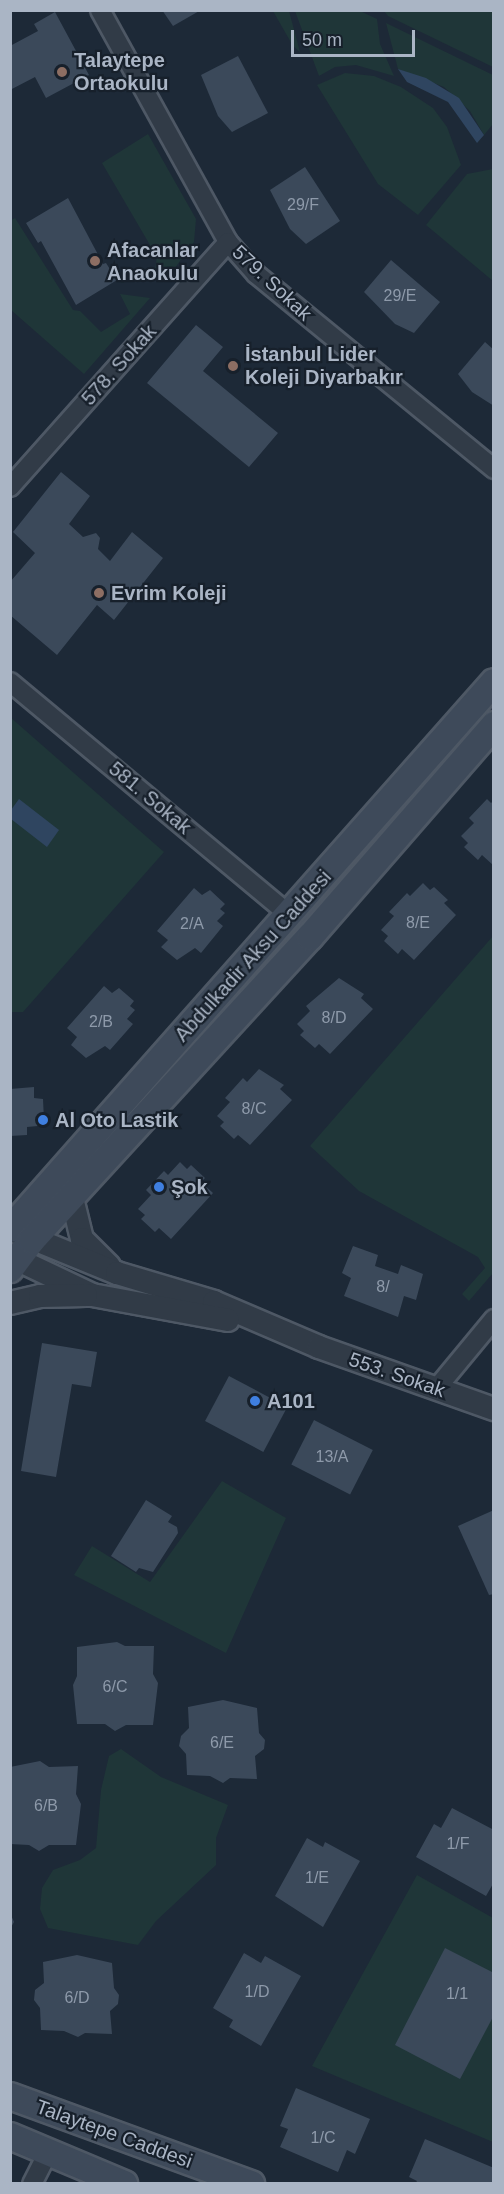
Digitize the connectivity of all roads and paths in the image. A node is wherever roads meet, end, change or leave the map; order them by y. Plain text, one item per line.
1 (100, 10) edge
2 (228, 242) junction
3 (494, 469) edge
4 (10, 488) edge
5 (10, 682) edge
6 (494, 682) edge
7 (494, 725) edge
8 (290, 915) junction
9 (72, 1198) junction
10 (15, 1244) edge
11 (117, 1273) junction
12 (92, 1295) junction
13 (10, 1303) edge
14 (494, 1319) edge
15 (302, 1339) junction
16 (436, 1389) junction
17 (494, 1409) edge
18 (10, 2096) edge
19 (10, 2136) edge
20 (48, 2152) junction
21 (32, 2184) edge
22 (124, 2184) edge
23 (251, 2184) edge

1 - 2 street, 579. Sokak
2 - 3 street, 579. Sokak
2 - 4 street, 578. Sokak
5 - 8 street, 581. Sokak
6 - 8 main road, Abdulkadir Aksu Caddesi
7 - 9 main road, Abdulkadir Aksu Caddesi
8 - 10 main road, Abdulkadir Aksu Caddesi
9 - 10 main road, Abdulkadir Aksu Caddesi
9 - 11 street
10 - 11 street
10 - 12 street
11 - 15 street
12 - 13 street
12 - 15 street
14 - 16 street
15 - 16 street, 553. Sokak
16 - 17 street, 553. Sokak
18 - 23 main road, Talaytepe Caddesi
19 - 20 main road
20 - 21 street
20 - 22 main road

